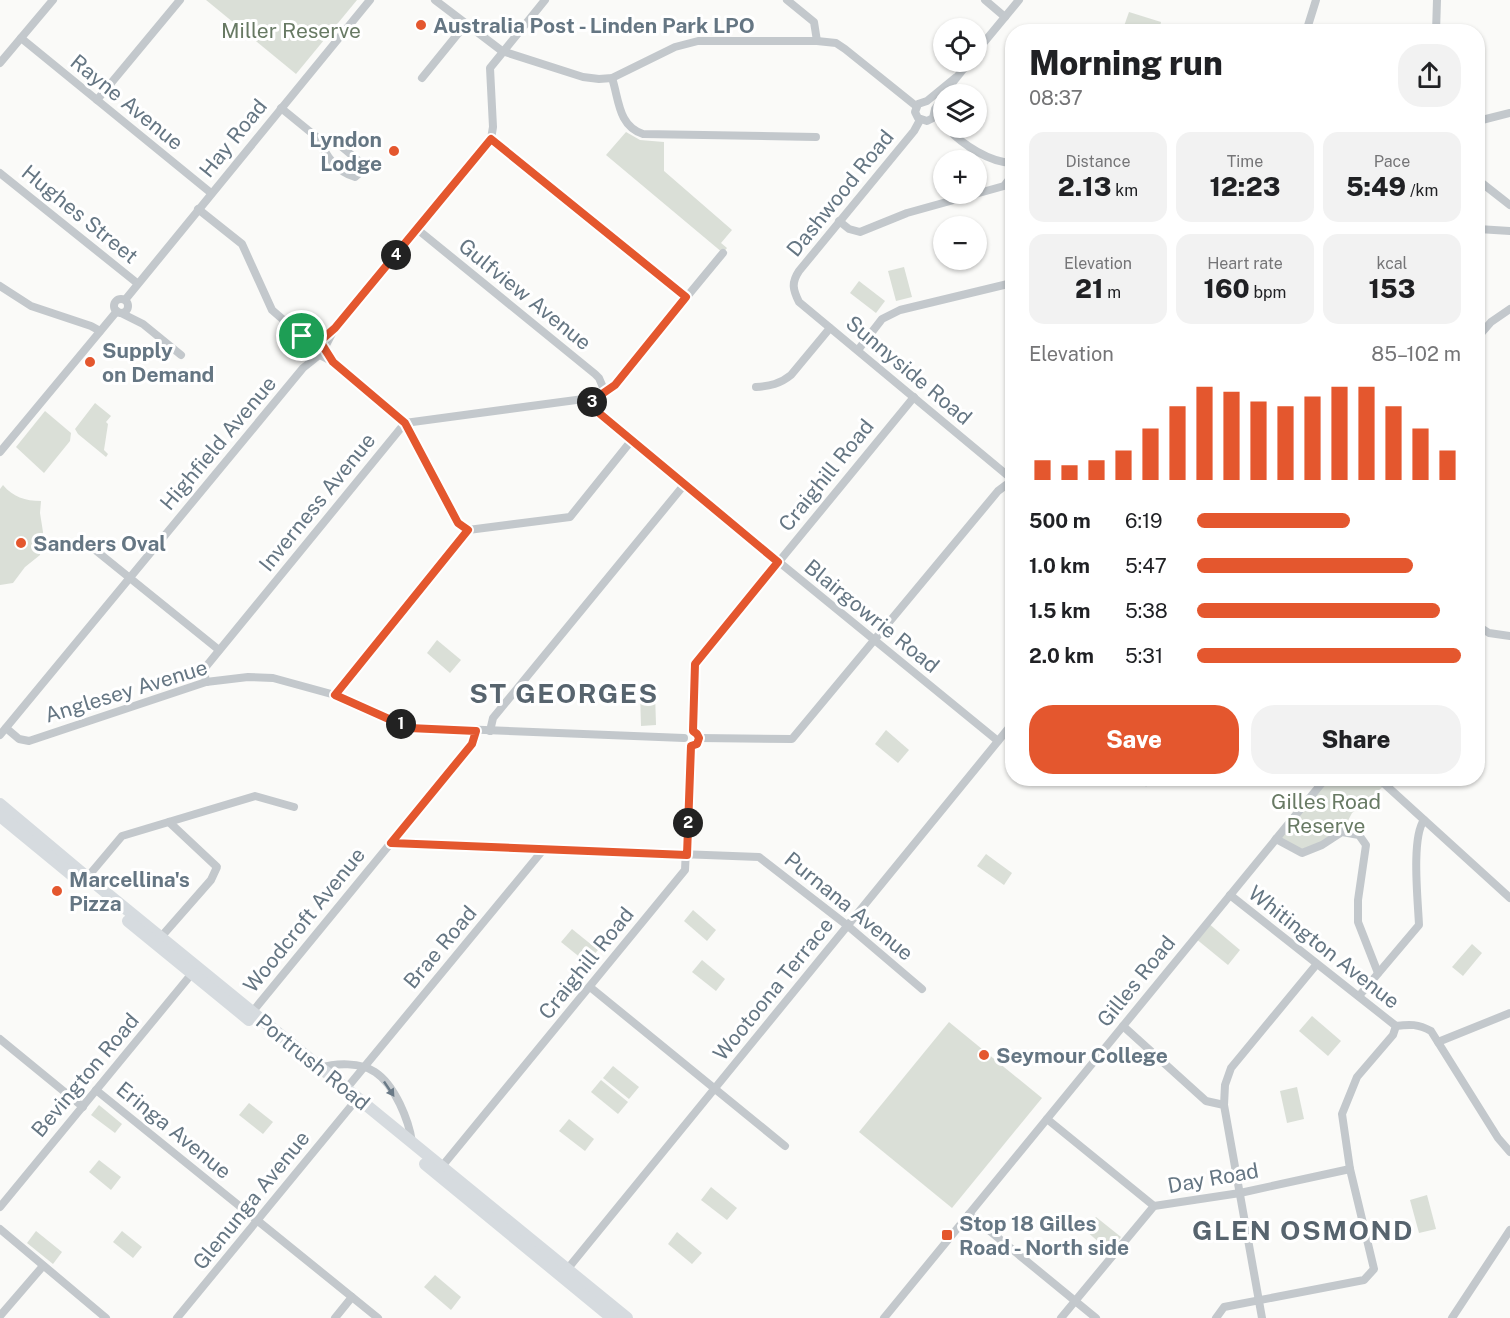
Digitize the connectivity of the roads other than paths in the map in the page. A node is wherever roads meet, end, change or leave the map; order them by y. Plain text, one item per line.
1 (52, 0) edge
2 (180, 0) edge
3 (370, 0) edge
4 (435, 0) edge
5 (545, 0) edge
6 (787, 0) edge
7 (985, 0) edge
8 (1019, 0) edge
9 (1316, 0) edge
10 (1437, 0) edge
11 (1005, 16) junction
12 (1311, 24) edge
13 (1436, 24) edge
14 (465, 25) junction
15 (21, 38) junction
16 (987, 38) edge
17 (817, 41) junction
18 (502, 51) junction
19 (0, 63) edge
20 (960, 72) edge
21 (422, 78) dead end
22 (612, 78) junction
23 (955, 78) junction
24 (951, 84) edge
25 (97, 100) junction
26 (927, 101) junction
27 (916, 106) junction
28 (933, 107) edge
29 (281, 108) junction
30 (1510, 113) edge
31 (933, 114) edge
32 (1485, 119) edge
33 (920, 120) junction
34 (816, 137) dead end
35 (959, 138) edge
36 (319, 139) junction
37 (491, 139) junction
38 (1005, 162) edge
39 (0, 173) edge
40 (1005, 185) edge
41 (1485, 185) edge
42 (211, 193) junction
43 (1510, 205) edge
44 (198, 209) junction
45 (839, 221) junction
46 (417, 229) junction
47 (1485, 229) edge
48 (1510, 231) edge
49 (723, 253) dead end
50 (137, 283) junction
51 (1005, 285) edge
52 (0, 286) edge
53 (793, 290) joint
54 (686, 297) junction
55 (127, 303) junction
56 (1510, 309) edge
57 (119, 312) junction
58 (143, 324) junction
59 (830, 328) junction
60 (1485, 329) edge
61 (100, 332) junction
62 (319, 349) junction
63 (858, 350) junction
64 (181, 355) dead end
65 (756, 387) dead end
66 (605, 392) junction
67 (914, 397) junction
68 (591, 398) junction
69 (405, 423) junction
70 (631, 441) junction
71 (0, 452) edge
72 (1005, 470) edge
73 (684, 485) junction
74 (1005, 488) edge
75 (468, 530) junction
76 (89, 545) dead end
77 (778, 562) junction
78 (129, 579) junction
79 (1485, 631) edge
80 (1510, 636) edge
81 (874, 640) junction
82 (219, 650) junction
83 (206, 682) junction
84 (335, 695) junction
85 (476, 731) junction
86 (490, 731) junction
87 (3, 732) edge
88 (1005, 732) edge
89 (696, 735) junction
90 (684, 738) junction
91 (998, 741) junction
92 (691, 746) junction
93 (1321, 786) edge
94 (1387, 786) edge
95 (0, 804) edge
96 (294, 807) dead end
97 (0, 816) edge
98 (1424, 820) junction
99 (169, 822) junction
100 (1276, 839) junction
101 (391, 843) junction
102 (543, 850) junction
103 (687, 855) junction
104 (85, 880) junction
105 (1230, 895) junction
106 (1510, 897) edge
107 (848, 926) junction
108 (161, 937) junction
109 (1316, 965) junction
110 (195, 970) junction
111 (1378, 974) junction
112 (590, 987) junction
113 (922, 989) dead end
114 (1359, 996) junction
115 (1510, 1013) edge
116 (250, 1016) junction
117 (1123, 1026) junction
118 (1396, 1026) junction
119 (0, 1039) edge
120 (1438, 1042) junction
121 (320, 1068) junction
122 (364, 1068) junction
123 (346, 1089) junction
124 (715, 1089) junction
125 (96, 1090) junction
126 (352, 1105) junction
127 (1224, 1105) junction
128 (83, 1107) junction
129 (1047, 1119) junction
130 (412, 1142) junction
131 (785, 1146) dead end
132 (1510, 1152) edge
133 (1350, 1169) junction
134 (439, 1170) junction
135 (1240, 1192) junction
136 (1154, 1206) junction
137 (0, 1207) edge
138 (969, 1214) junction
139 (257, 1221) junction
140 (0, 1229) edge
141 (1510, 1230) edge
142 (43, 1266) junction
143 (564, 1273) junction
144 (352, 1297) junction
145 (1259, 1300) junction
146 (1075, 1301) junction
147 (0, 1316) edge
148 (106, 1318) edge
149 (177, 1318) edge
150 (335, 1318) edge
151 (378, 1318) edge
152 (612, 1318) edge
153 (627, 1318) edge
154 (884, 1318) edge
155 (1061, 1318) edge
156 (1096, 1318) edge
157 (1216, 1318) edge
158 (1262, 1318) edge
159 (1452, 1318) edge

1 - 15 street
2 - 25 street
3 - 29 street, Hay Road
4 - 14 street
5 - 18 street
6 - 17 street
7 - 11 street
8 - 11 street
9 - 12 street
10 - 13 street
11 - 16 street
14 - 18 street
14 - 21 street
15 - 19 street
15 - 25 street, Rayne Avenue
17 - 22 street
17 - 27 street
18 - 22 street
18 - 37 street
20 - 23 street
22 - 34 street
23 - 24 street
23 - 26 street
25 - 42 street, Rayne Avenue
26 - 27 street
26 - 28 street
27 - 33 street
29 - 36 street
29 - 42 street, Hay Road
30 - 32 street
31 - 33 street
33 - 45 street, Dashwood Road
35 - 38 street
36 - 36 street
37 - 46 street, Highfield Avenue
37 - 54 street
39 - 50 street, Hughes Street
40 - 45 street
41 - 43 street
42 - 44 street, Hay Road
44 - 50 street, Hay Road
44 - 62 street
45 - 53 street, Dashwood Road
46 - 62 street, Highfield Avenue
46 - 66 street, Gulfview Avenue
47 - 48 street
49 - 54 street
50 - 55 street, Hay Road
51 - 63 street
52 - 61 street
53 - 59 street, Sunnyside Road
54 - 66 street
55 - 57 street, Hay Road
55 - 58 street
56 - 60 street
57 - 58 street
57 - 61 street
58 - 64 street
59 - 63 street, Sunnyside Road
59 - 65 street
61 - 71 street
62 - 69 street
62 - 78 street, Highfield Avenue
63 - 67 street, Sunnyside Road
66 - 68 street
67 - 72 street, Sunnyside Road
67 - 77 street, Craighill Road
68 - 69 street
68 - 70 street, Blairgowrie Road
69 - 75 street
69 - 82 street, Inverness Avenue
70 - 73 street, Blairgowrie Road
70 - 75 street
73 - 77 street, Blairgowrie Road
73 - 86 street
74 - 81 street
75 - 84 street
76 - 78 street
77 - 81 street, Blairgowrie Road
77 - 89 street, Craighill Road
78 - 82 street
78 - 87 street, Highfield Avenue
79 - 80 street
81 - 89 street
81 - 91 street, Blairgowrie Road
82 - 83 street, Inverness Avenue
83 - 84 street, Anglesey Avenue
83 - 87 street, Anglesey Avenue
84 - 85 street, Anglesey Avenue
85 - 86 street, Anglesey Avenue
85 - 101 street, Woodcroft Avenue
86 - 90 street, Anglesey Avenue
88 - 91 street, Wootoona Terrace
89 - 90 street
89 - 92 street
90 - 92 street
91 - 107 street, Wootoona Terrace
92 - 103 street, Craighill Road
93 - 100 street, Gilles Road
94 - 98 street
95 - 104 highway, Portrush Road
96 - 99 street
97 - 104 highway, Portrush Road
98 - 106 street
98 - 111 street
99 - 104 street
99 - 108 street
100 - 105 street, Gilles Road
100 - 111 street
101 - 102 street, Purnana Avenue
101 - 116 street, Woodcroft Avenue
102 - 103 street, Purnana Avenue
102 - 122 street, Brae Road
103 - 107 street, Purnana Avenue
103 - 112 street, Craighill Road
104 - 108 highway, Portrush Road
104 - 110 highway, Portrush Road
105 - 109 street, Whitington Avenue
105 - 117 street, Gilles Road
107 - 113 street, Purnana Avenue
107 - 124 street, Wootoona Terrace
108 - 110 highway, Portrush Road
109 - 114 street, Whitington Avenue
109 - 127 street
110 - 116 highway, Portrush Road
110 - 125 street, Bevington Road
111 - 114 street
112 - 124 street
112 - 134 street, Craighill Road
114 - 118 street, Whitington Avenue
115 - 120 street
116 - 121 highway, Portrush Road
116 - 126 highway, Portrush Road
117 - 127 street
117 - 129 street, Gilles Road
118 - 120 street
118 - 133 street
119 - 128 street
120 - 132 street
121 - 122 street
121 - 123 highway, Portrush Road
122 - 123 street, Brae Road
122 -> 130 street
123 - 130 highway, Portrush Road
124 - 131 street
124 - 143 street, Wootoona Terrace
125 - 128 street, Bevington Road
125 - 139 street, Eringa Avenue
126 - 134 highway, Portrush Road
126 - 139 street, Glenunga Avenue
127 - 135 street
128 - 137 street, Bevington Road
129 - 136 street
129 - 138 street, Gilles Road
130 - 134 highway, Portrush Road
133 - 135 street, Day Road
133 - 145 street
134 - 143 highway, Portrush Road
135 - 136 street, Day Road
135 - 145 street
136 - 146 street, Day Road
138 - 146 street
138 - 154 street, Gilles Road
139 - 144 street, Eringa Avenue
139 - 149 street, Glenunga Avenue
140 - 142 street
141 - 159 street
142 - 147 street
142 - 148 street
143 - 152 highway, Portrush Road
143 - 153 highway, Portrush Road
144 - 150 street
144 - 151 street, Eringa Avenue
145 - 157 street
145 - 158 street
146 - 155 street, Day Road
146 - 156 street

